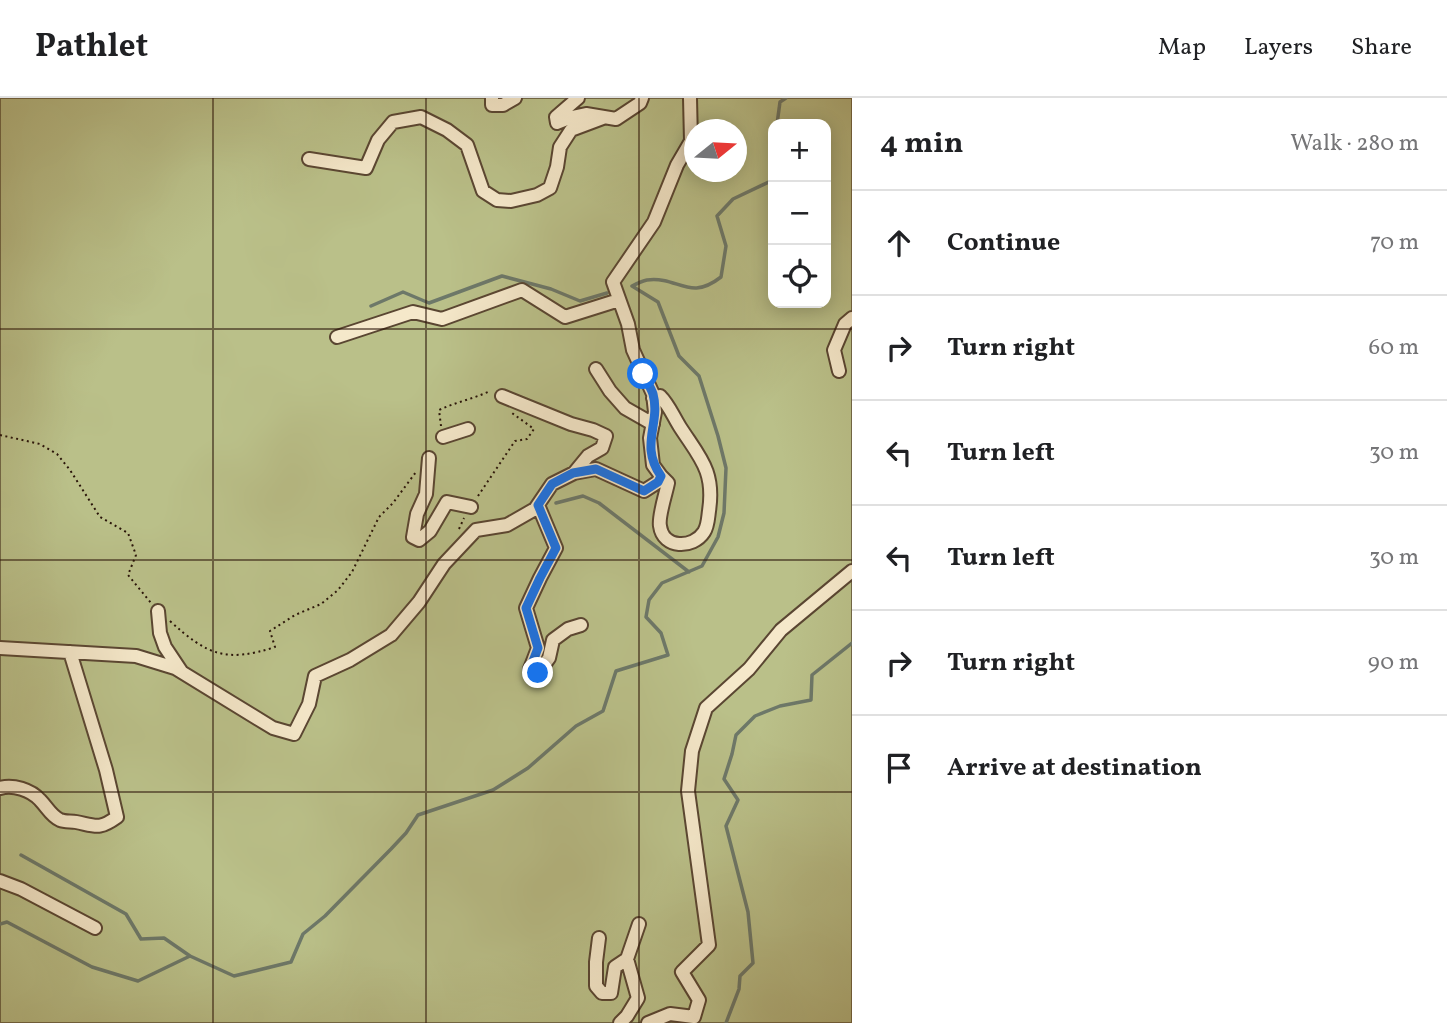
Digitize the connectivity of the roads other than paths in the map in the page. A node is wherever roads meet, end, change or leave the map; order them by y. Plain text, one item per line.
1 (492, 98) edge
2 (515, 98) edge
3 (578, 98) edge
4 (642, 98) edge
5 (690, 98) edge
6 (603, 118) junction
7 (309, 159) dead end
8 (620, 300) junction
9 (852, 318) edge
10 (337, 337) dead end
11 (596, 369) dead end
12 (839, 371) dead end
13 (502, 396) road end
14 (653, 398) junction
15 (653, 424) junction
16 (468, 429) dead end
17 (443, 437) road end
18 (429, 458) road end
19 (573, 473) junction
20 (661, 476) junction
21 (538, 505) junction
22 (471, 507) road end
23 (852, 571) edge
24 (158, 611) road end
25 (581, 625) dead end
26 (0, 648) edge
27 (70, 652) junction
28 (181, 671) junction
29 (0, 776) edge
30 (16, 788) junction
31 (0, 789) edge
32 (0, 881) edge
33 (639, 924) dead end
34 (95, 928) dead end
35 (599, 938) dead end
36 (627, 959) junction
37 (620, 1023) edge
38 (648, 1023) edge

1 - 2 lane
3 - 6 lane
4 - 6 lane
5 - 8 lane
6 - 7 lane
8 - 10 lane
8 - 14 lane
9 - 12 lane
11 - 15 lane
13 - 19 lane
14 - 15 lane
14 - 20 lane
15 - 20 lane
16 - 17 lane
18 - 22 lane
19 - 20 lane
19 - 21 lane
21 - 25 lane
21 - 28 lane
23 - 38 lane
24 - 28 lane
26 - 27 lane
27 - 28 lane
27 - 30 lane
29 - 30 lane
30 - 31 lane
32 - 34 lane
33 - 36 lane
35 - 36 lane
36 - 37 lane

